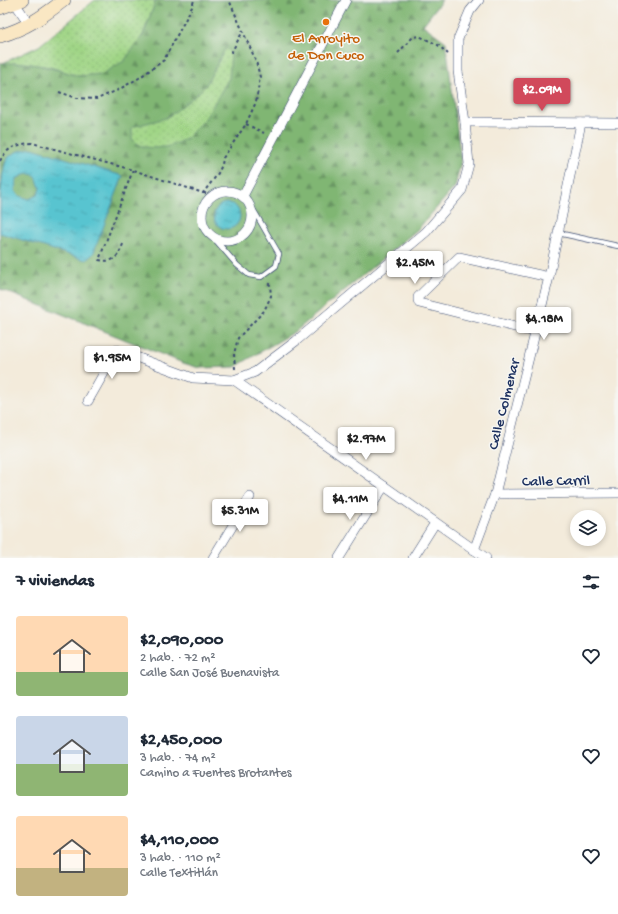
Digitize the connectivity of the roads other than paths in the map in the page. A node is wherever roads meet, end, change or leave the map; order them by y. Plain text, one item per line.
1 (64, 0) edge
2 (346, 0) edge
3 (479, 0) edge
4 (17, 1) edge
5 (0, 8) edge
6 (29, 24) junction
7 (0, 36) edge
8 (465, 122) junction
9 (618, 122) edge
10 (582, 123) junction
11 (243, 196) junction
12 (250, 204) junction
13 (206, 229) junction
14 (558, 233) junction
15 (618, 246) edge
16 (549, 277) junction
17 (535, 332) junction
18 (234, 380) junction
19 (88, 400) dead end
20 (384, 486) junction
21 (618, 493) edge
22 (495, 494) junction
23 (250, 497) dead end
24 (435, 523) junction
25 (474, 550) junction
26 (212, 558) edge
27 (339, 558) edge
28 (413, 558) edge
29 (486, 558) edge

1 - 6 street
2 - 11 street
3 - 8 street
4 - 5 street
4 - 6 street
6 - 7 street
8 - 10 street
8 - 18 street
9 - 10 street
10 - 14 street, Calle Colmenar
11 - 12 street
11 - 13 street
12 - 13 street
12 - 13 lane
14 - 15 lane
14 - 16 street, Calle Colmenar
16 - 17 street, Calle Colmenar
16 - 17 street
17 - 22 street, Calle Colmenar
18 - 19 street
18 - 20 street
20 - 24 street
20 - 27 street
21 - 22 street, Calle Carril
22 - 25 street, Calle Colmenar
23 - 26 street
24 - 25 street
24 - 28 street
25 - 29 street

